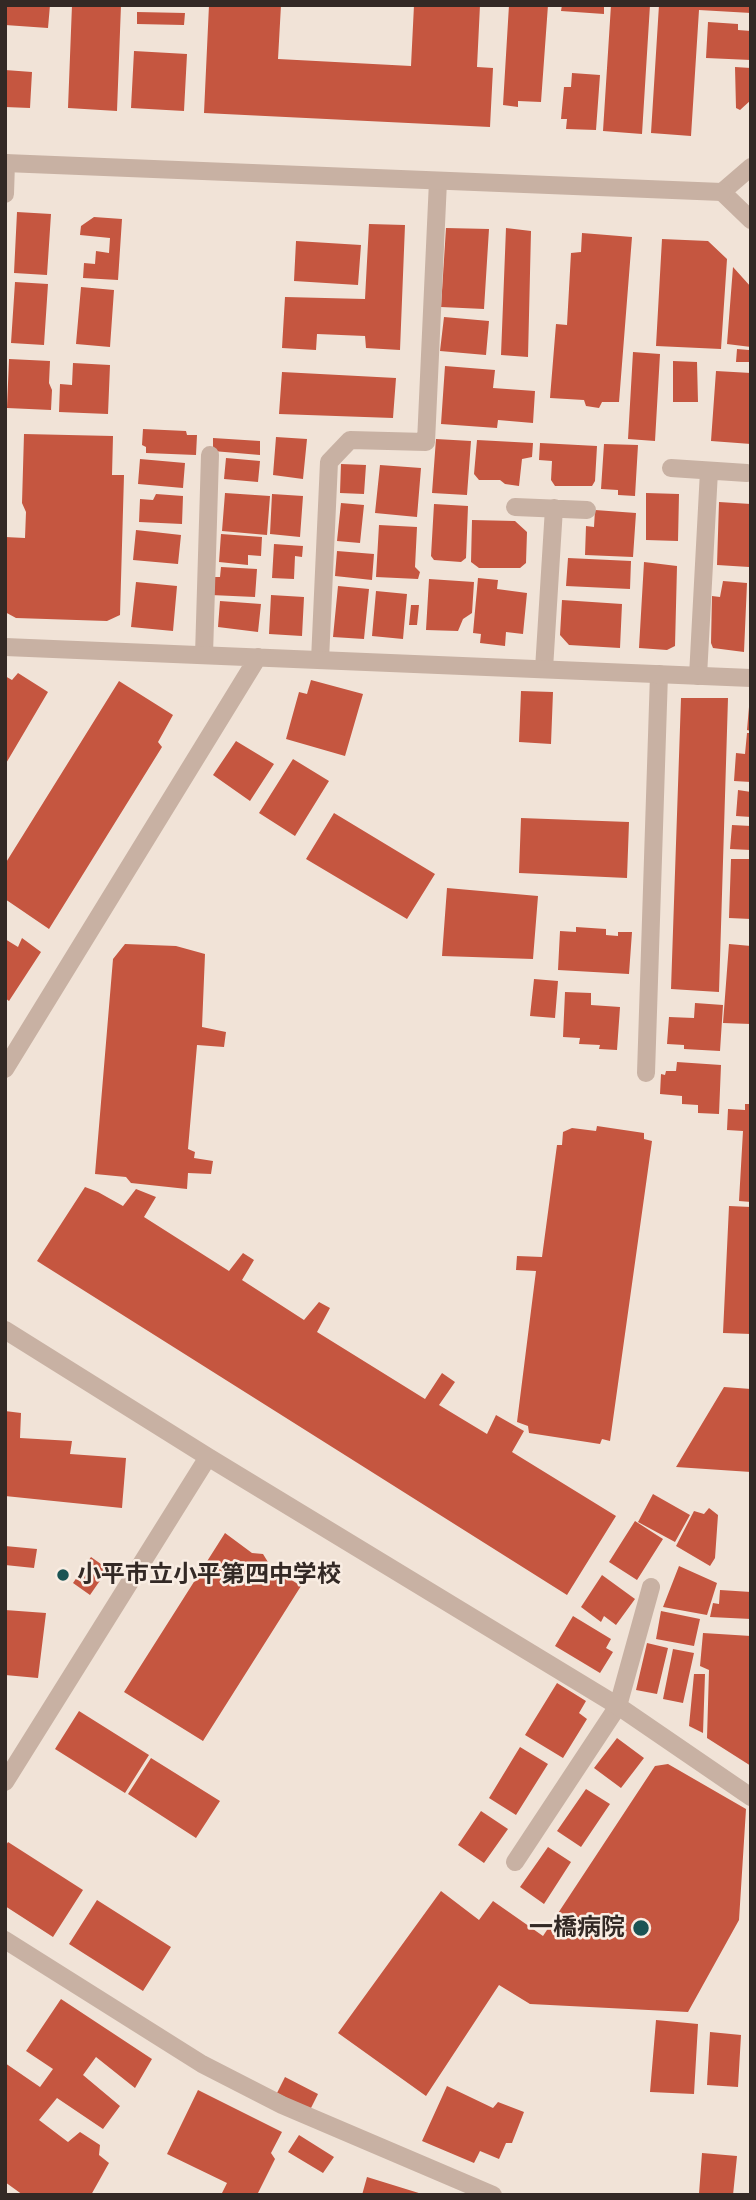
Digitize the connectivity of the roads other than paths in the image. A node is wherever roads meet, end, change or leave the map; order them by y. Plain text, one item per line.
1 (6, 163) edge
2 (751, 167) edge
3 (438, 181) junction
4 (722, 192) junction
5 (5, 194) edge
6 (751, 220) edge
7 (210, 455) dead end
8 (671, 468) dead end
9 (709, 471) junction
10 (747, 472) dead end
11 (515, 507) dead end
12 (554, 508) junction
13 (587, 510) dead end
14 (5, 647) edge
15 (204, 655) junction
16 (258, 657) junction
17 (320, 660) junction
18 (544, 669) junction
19 (659, 674) junction
20 (698, 676) junction
21 (751, 678) edge
22 (5, 1069) edge
23 (646, 1073) dead end
24 (5, 1330) edge
25 (208, 1457) junction
26 (651, 1587) dead end
27 (618, 1706) junction
28 (5, 1782) edge
29 (751, 1797) edge
30 (516, 1862) dead end
31 (5, 1940) edge
32 (493, 2195) edge

1 - 3 street
1 - 5 street
2 - 4 street
3 - 4 street
3 - 17 street
4 - 6 street
7 - 15 street
8 - 9 street
9 - 10 street
9 - 20 street
11 - 12 street
12 - 13 street
12 - 18 street
14 - 15 street
15 - 16 street
16 - 17 street
16 - 22 street
17 - 18 street
18 - 19 street
19 - 20 street
19 - 23 street
20 - 21 street
24 - 25 street
25 - 27 street
25 - 28 street
26 - 27 street
27 - 29 street
27 - 30 street
31 - 32 street

